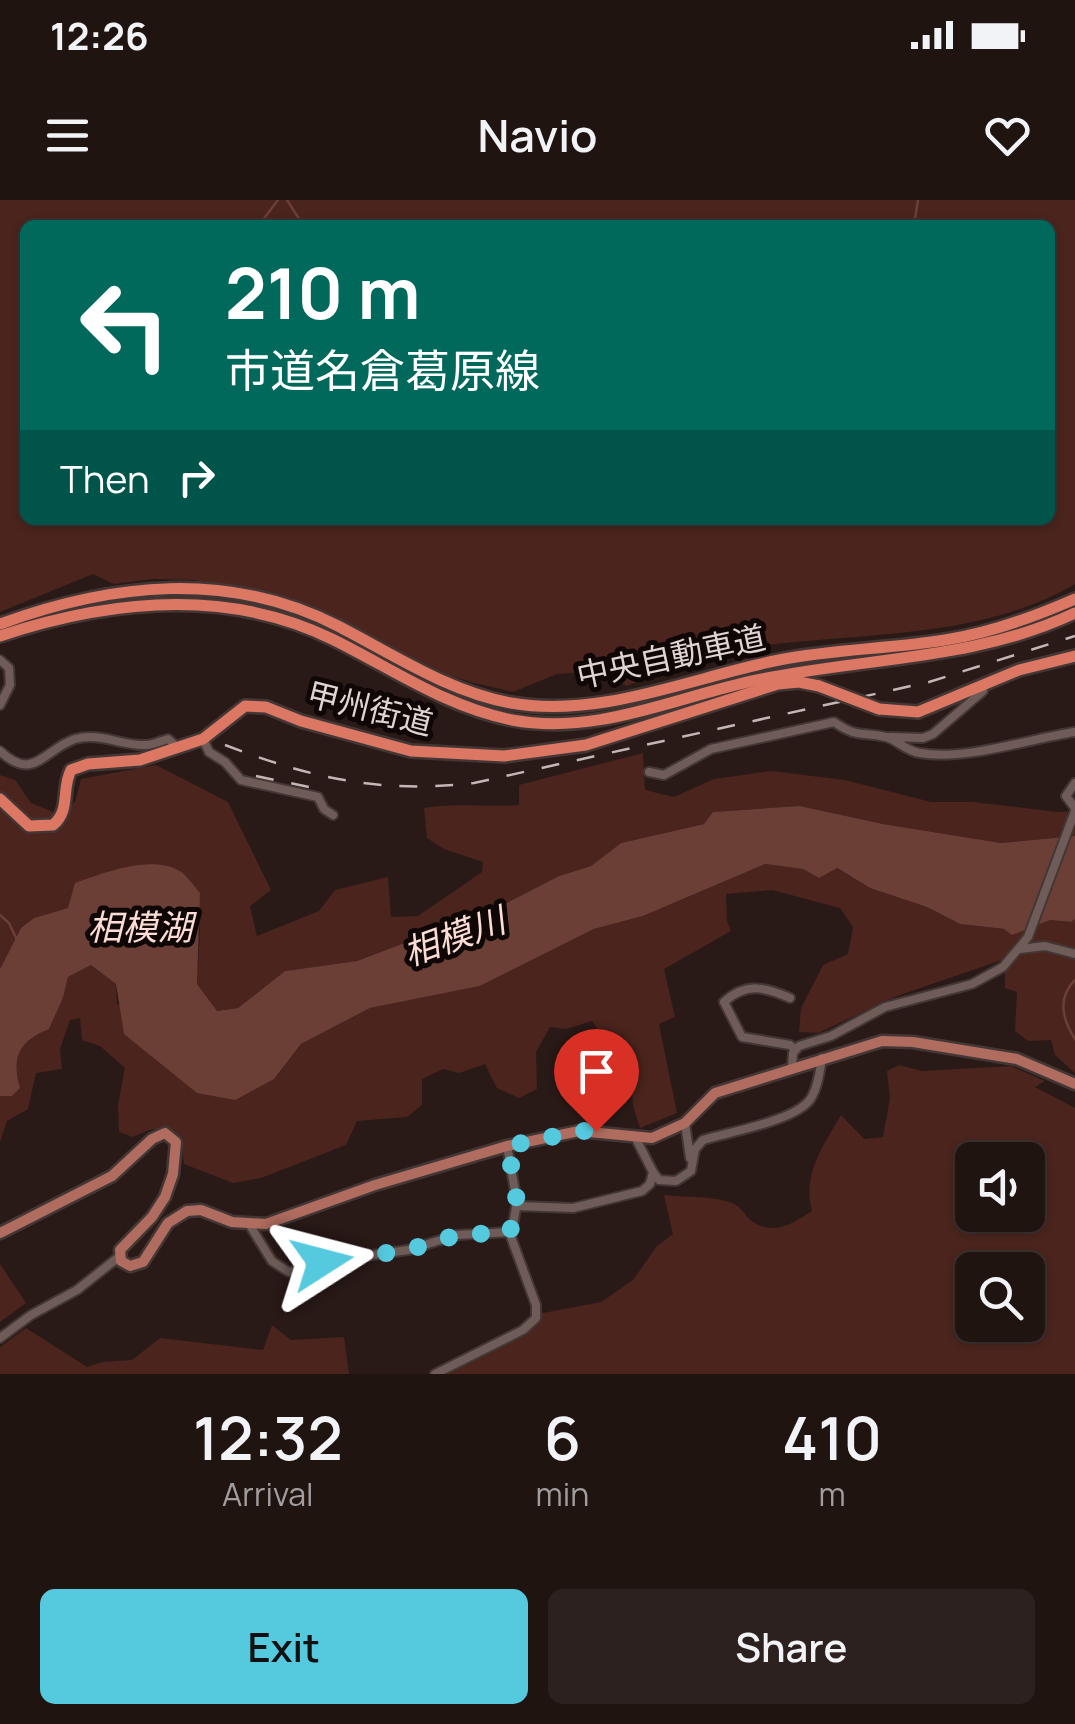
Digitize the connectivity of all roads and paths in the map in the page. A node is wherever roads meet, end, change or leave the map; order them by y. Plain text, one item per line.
1 (1075, 599) edge
2 (1075, 612) edge
3 (0, 624) edge
4 (0, 636) edge
5 (1075, 656) edge
6 (0, 660) edge
7 (984, 684) junction
8 (0, 705) edge
9 (1075, 732) edge
10 (890, 738) junction
11 (203, 740) junction
12 (178, 747) junction
13 (0, 751) edge
14 (648, 772) dead end
15 (1075, 783) edge
16 (0, 799) edge
17 (1075, 809) edge
18 (333, 815) dead end
19 (1020, 950) junction
20 (1075, 954) edge
21 (790, 998) dead end
22 (795, 1049) junction
23 (822, 1058) junction
24 (792, 1067) junction
25 (1075, 1084) edge
26 (685, 1123) junction
27 (635, 1137) junction
28 (508, 1146) junction
29 (652, 1172) junction
30 (676, 1181) junction
31 (517, 1206) junction
32 (249, 1224) junction
33 (510, 1232) junction
34 (0, 1233) edge
35 (120, 1256) junction
36 (0, 1338) edge
37 (435, 1374) edge

1 - 3 highway, 中央自動車道
2 - 4 highway, 中央自動車道
5 - 7 highway, 甲州街道
6 - 8 street
7 - 10 street
7 - 11 highway, 甲州街道, bridge
9 - 10 street
10 - 14 street
11 - 12 highway, 甲州街道
11 - 18 street
12 - 13 street
12 - 16 highway, 甲州街道
15 - 17 street
17 - 19 street
19 - 20 street
19 - 22 street
21 - 22 street
22 - 24 street
23 - 24 main road
23 - 25 main road
23 - 30 street
24 - 26 main road
26 - 27 main road
26 - 30 street
27 - 28 main road
27 - 29 street
28 - 31 street
28 - 32 main road
29 - 30 street
29 - 31 street
31 - 33 street
32 - 33 street
32 - 35 main road
33 - 37 street
34 - 35 main road
35 - 36 street

